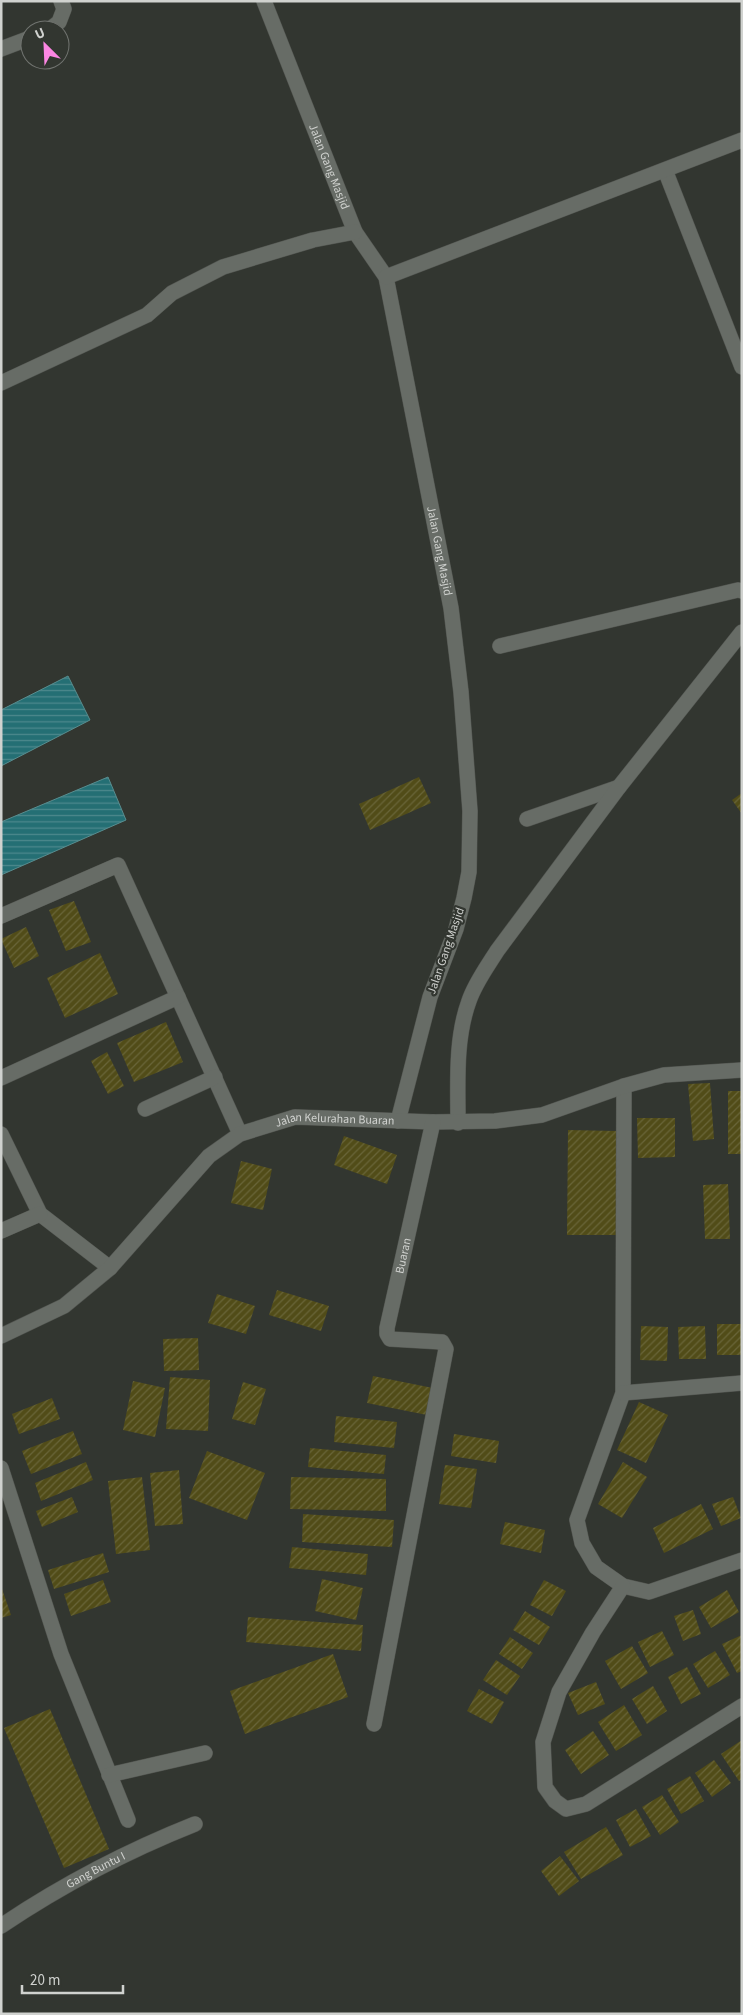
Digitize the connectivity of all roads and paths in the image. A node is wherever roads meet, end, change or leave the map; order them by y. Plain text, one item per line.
1 (61, 1) edge
2 (264, 1) edge
3 (60, 20) edge
4 (20, 42) edge
5 (1, 49) edge
6 (742, 140) edge
7 (665, 170) junction
8 (355, 232) junction
9 (386, 277) junction
10 (742, 367) edge
11 (1, 382) edge
12 (742, 592) edge
13 (742, 632) edge
14 (500, 646) dead end
15 (619, 787) junction
16 (528, 819) dead end
17 (1, 916) edge
18 (178, 997) junction
19 (742, 1070) edge
20 (214, 1077) junction
21 (1, 1078) edge
22 (624, 1086) junction
23 (145, 1109) dead end
24 (398, 1122) junction
25 (433, 1122) junction
26 (458, 1123) junction
27 (1, 1134) edge
28 (240, 1134) junction
29 (40, 1214) junction
30 (1, 1230) edge
31 (110, 1268) junction
32 (1, 1336) edge
33 (742, 1383) edge
34 (623, 1394) junction
35 (1, 1468) edge
36 (742, 1560) edge
37 (623, 1586) junction
38 (742, 1706) edge
39 (374, 1724) dead end
40 (205, 1753) dead end
41 (109, 1775) junction
42 (128, 1820) dead end
43 (196, 1824) dead end
44 (1, 1926) edge

1 - 3 street
2 - 8 street, Jalan Gang Masjid
4 - 5 street
6 - 7 street
7 - 9 street
7 - 10 street
8 - 9 street, Jalan Gang Masjid
8 - 11 street
9 - 24 street, Jalan Gang Masjid
12 - 14 street
13 - 15 street
15 - 16 street
15 - 26 street
17 - 18 street
18 - 20 street
18 - 21 street
19 - 22 street, Jalan Kelurahan Buaran
20 - 23 street
20 - 28 street
22 - 26 street, Jalan Kelurahan Buaran
22 - 34 street
24 - 25 street, Jalan Kelurahan Buaran
24 - 28 street, Jalan Kelurahan Buaran
25 - 26 street, Jalan Kelurahan Buaran
25 - 39 street, Buaran
27 - 29 street
28 - 31 street, Jalan Kelurahan Buaran
29 - 30 street
29 - 31 street
31 - 32 street, Jalan Kelurahan Buaran
33 - 34 street
34 - 37 street
35 - 41 street
36 - 37 street
37 - 38 street
40 - 41 street
41 - 42 street
43 - 44 street, Gang Buntu I

